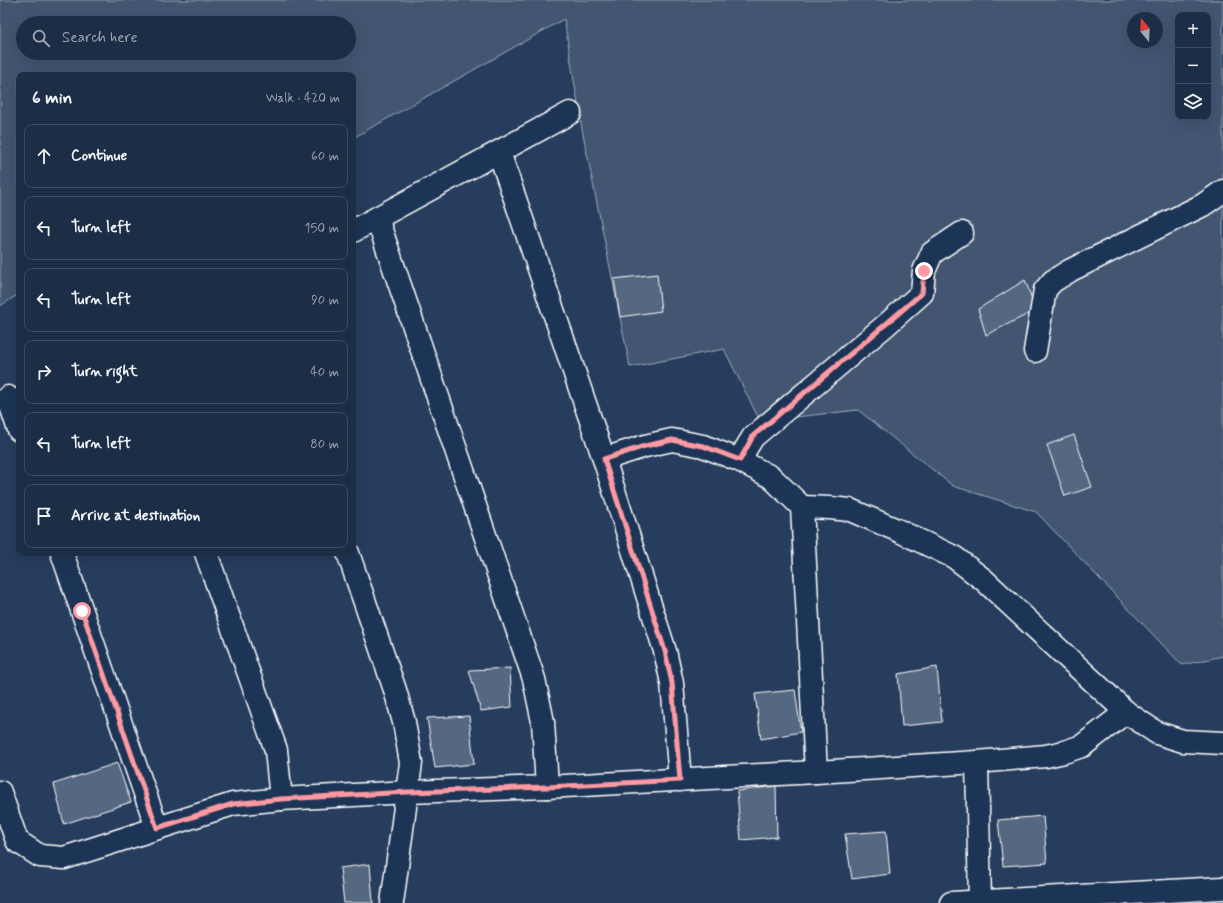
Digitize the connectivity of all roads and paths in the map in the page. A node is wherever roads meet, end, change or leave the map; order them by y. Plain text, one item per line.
1 (570, 113) dead end
2 (499, 152) junction
3 (1223, 191) edge
4 (377, 218) junction
5 (356, 229) edge
6 (962, 232) dead end
7 (1035, 351) dead end
8 (9, 396) edge
9 (16, 420) edge
10 (604, 459) junction
11 (740, 460) junction
12 (802, 507) junction
13 (63, 556) edge
14 (207, 556) edge
15 (349, 556) edge
16 (1126, 712) junction
17 (1223, 743) edge
18 (977, 762) junction
19 (816, 772) junction
20 (680, 780) junction
21 (547, 787) junction
22 (0, 792) edge
23 (408, 792) junction
24 (281, 799) junction
25 (157, 828) junction
26 (1223, 888) edge
27 (980, 902) edge
28 (392, 903) edge
29 (951, 903) edge

1 - 2 street
2 - 4 street
2 - 10 street
3 - 7 street
4 - 5 street
4 - 21 street
6 - 11 street
8 - 9 street
10 - 11 street
10 - 20 street
11 - 12 street
12 - 16 street
12 - 19 street
13 - 25 street
14 - 24 street
15 - 23 street
16 - 17 street
16 - 18 street
18 - 19 street
18 - 27 street
19 - 20 street
20 - 21 street
21 - 23 street
22 - 25 street
23 - 24 street
23 - 28 street
24 - 25 street
26 - 27 street
27 - 29 street

